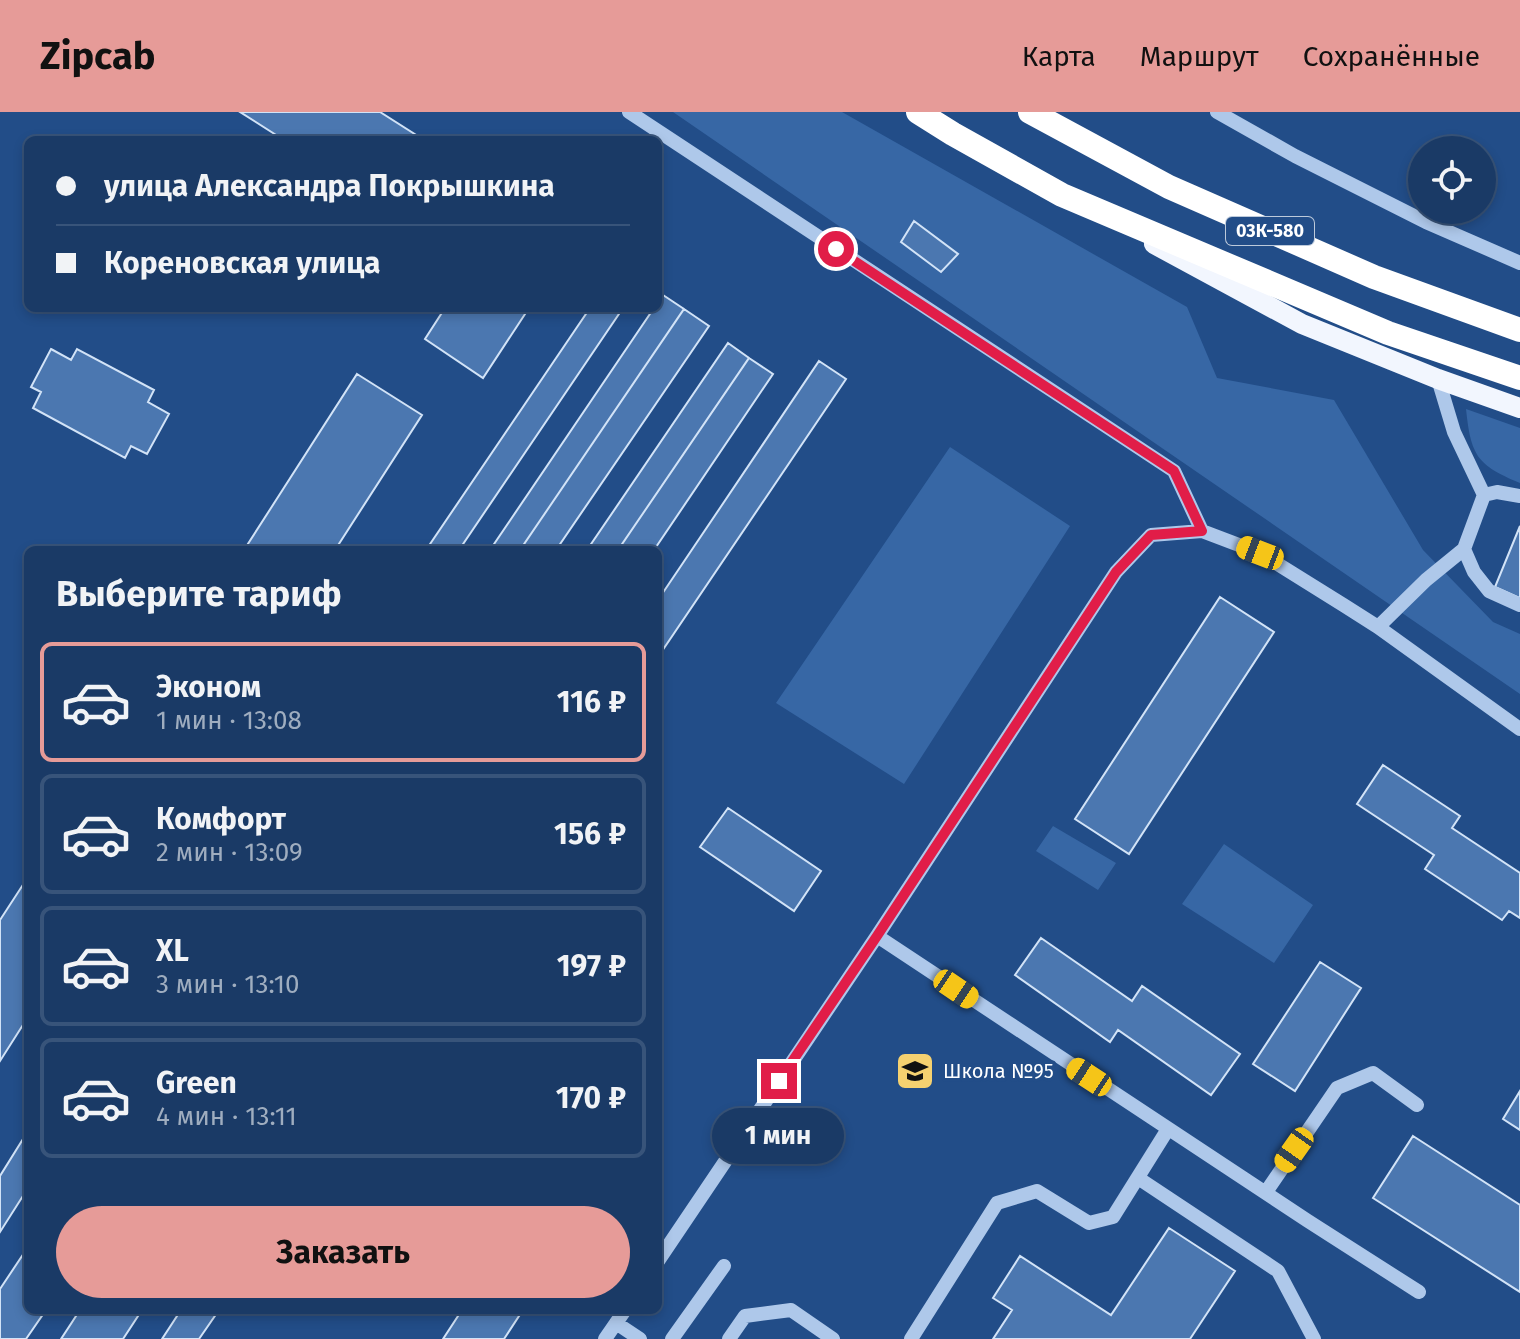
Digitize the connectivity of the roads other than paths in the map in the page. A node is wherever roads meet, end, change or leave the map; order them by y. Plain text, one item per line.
1 (629, 112) edge
2 (918, 112) edge
3 (1030, 112) edge
4 (1217, 112) edge
5 (1062, 195) junction
6 (1518, 257) edge
7 (1520, 330) edge
8 (1520, 378) edge
9 (1438, 379) junction
10 (1520, 408) edge
11 (1484, 495) junction
12 (1520, 496) edge
13 (1202, 531) junction
14 (1464, 549) junction
15 (1520, 605) edge
16 (1378, 627) junction
17 (1520, 729) edge
18 (877, 936) junction
19 (1417, 1105) dead end
20 (1168, 1129) junction
21 (1138, 1178) junction
22 (1266, 1192) junction
23 (662, 1255) edge
24 (724, 1266) dead end
25 (1419, 1292) dead end
26 (622, 1314) edge
27 (616, 1323) junction
28 (919, 1336) edge
29 (605, 1339) edge
30 (640, 1339) edge
31 (672, 1339) edge
32 (729, 1339) edge
33 (833, 1339) edge
34 (1314, 1339) edge

1 - 13 street
2 - 5 highway, 03К-580
3 - 7 highway, 03К-580
4 - 6 street
5 - 8 highway, 03К-580
5 - 9 main road, 03К-580
9 - 10 main road, 03К-580
9 - 11 street
11 - 12 street
11 - 14 street
13 - 16 street
13 - 18 street
14 - 15 street
14 - 16 street
16 - 17 street
18 - 20 street
18 - 23 street
19 - 22 street
20 - 21 street
20 - 22 street
21 - 28 street
21 - 34 street
22 - 25 street
24 - 31 street
26 - 27 street
27 - 29 street
27 - 30 street
32 - 33 street

